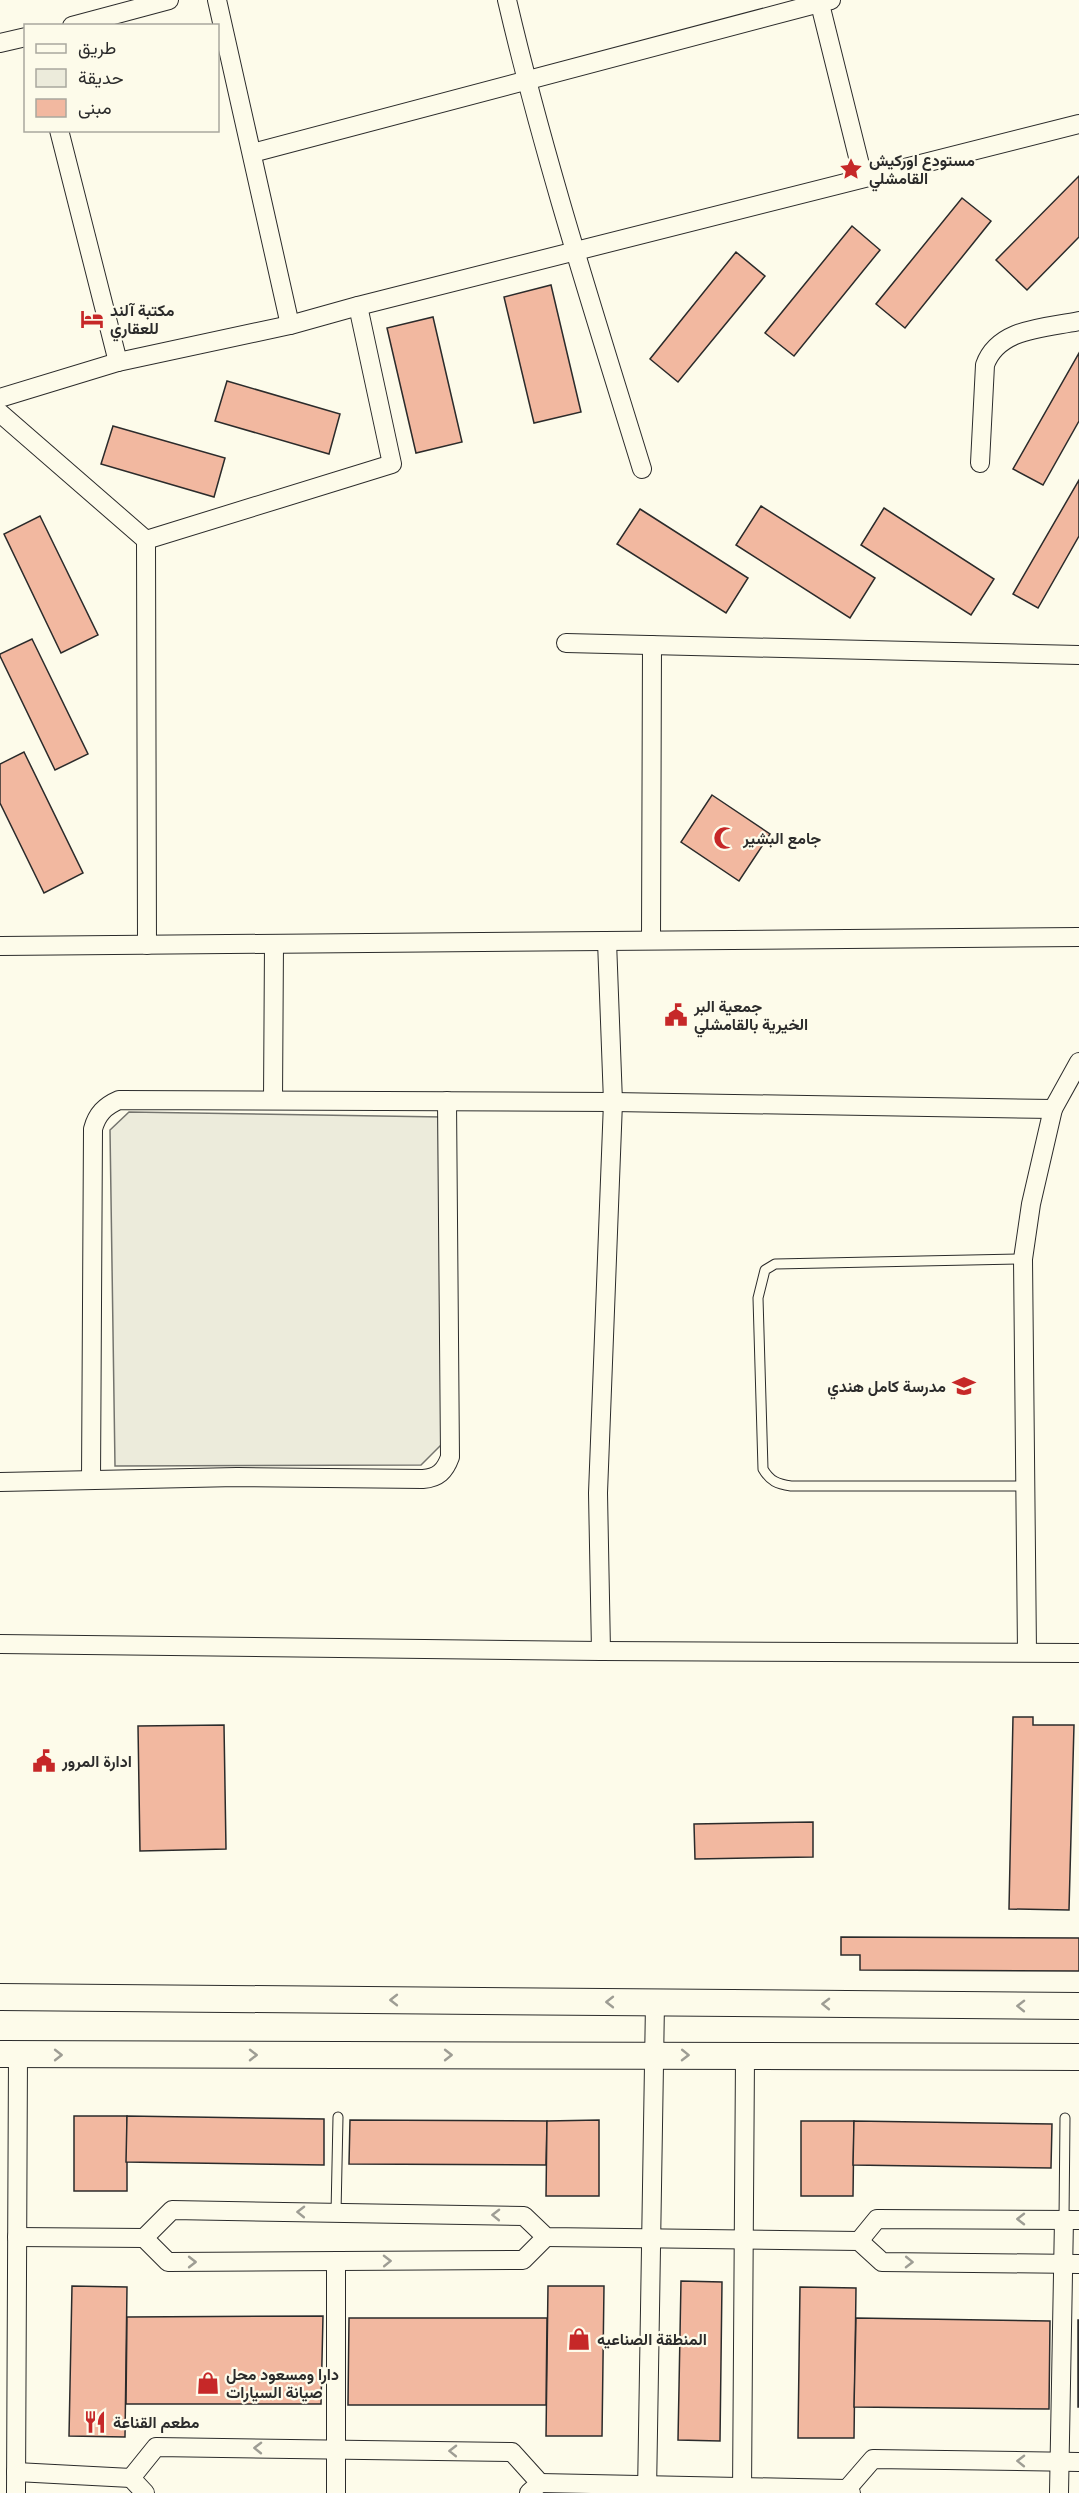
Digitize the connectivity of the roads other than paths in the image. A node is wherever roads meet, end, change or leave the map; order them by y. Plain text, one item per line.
1 (169, 0) edge
2 (217, 0) edge
3 (507, 0) edge
4 (823, 1) edge
5 (79, 24) edge
6 (24, 37) edge
7 (0, 43) edge
8 (526, 79) junction
9 (1079, 124) edge
10 (60, 132) edge
11 (252, 153) junction
12 (863, 177) junction
13 (575, 252) junction
14 (358, 306) junction
15 (1079, 321) edge
16 (290, 325) junction
17 (118, 362) junction
18 (0, 398) edge
19 (0, 413) edge
20 (980, 464) dead end
21 (642, 469) dead end
22 (146, 540) junction
23 (566, 643) dead end
24 (652, 645) junction
25 (1079, 655) edge
26 (1079, 937) edge
27 (651, 940) junction
28 (607, 941) junction
29 (274, 944) junction
30 (147, 945) junction
31 (0, 946) edge
32 (1079, 1062) edge
33 (273, 1100) junction
34 (447, 1101) junction
35 (613, 1102) junction
36 (1053, 1108) junction
37 (1023, 1259) junction
38 (91, 1480) junction
39 (0, 1482) edge
40 (1026, 1486) junction
41 (0, 1644) edge
42 (601, 1652) junction
43 (1027, 1652) junction
44 (1079, 1653) edge
45 (0, 1997) edge
46 (655, 2003) junction
47 (1079, 2006) edge
48 (9, 2054) edge
49 (654, 2055) junction
50 (745, 2056) junction
51 (1079, 2057) edge
52 (338, 2117) dead end
53 (1065, 2118) dead end
54 (336, 2213) junction
55 (1071, 2219) edge
56 (17, 2237) junction
57 (546, 2237) junction
58 (144, 2238) junction
59 (651, 2238) junction
60 (744, 2240) junction
61 (859, 2241) junction
62 (336, 2262) junction
63 (1071, 2264) edge
64 (336, 2449) junction
65 (1059, 2462) junction
66 (1079, 2462) edge
67 (16, 2472) junction
68 (131, 2478) junction
69 (535, 2488) edge
70 (647, 2489) edge
71 (742, 2490) edge
72 (849, 2491) edge
73 (16, 2493) edge
74 (145, 2493) edge
75 (336, 2493) edge
76 (1059, 2493) edge

1 - 5 street
2 - 11 street
3 - 8 street
4 - 8 street
4 - 12 street
6 - 7 street
8 - 11 street
8 - 13 street
9 - 12 street
10 - 17 street
11 - 16 street
12 - 13 street
13 - 14 street
13 - 21 street
14 - 16 street
14 - 22 street
15 - 20 street
16 - 17 street
17 - 18 street
19 - 22 street
22 - 30 street
23 - 24 street
24 - 25 street
24 - 27 street
26 - 27 street
27 - 28 street
28 - 29 street
28 - 35 street
29 - 30 street
29 - 33 street
30 - 31 street
32 - 36 street
33 - 34 street
33 - 38 street
34 - 35 street
34 - 38 street
35 - 36 street
35 - 42 street
36 - 37 street
37 - 40 street
37 - 40 lane
38 - 39 street
40 - 43 street
41 - 42 street
42 - 43 street
43 - 44 street
46 -> 45 main road
47 -> 46 main road
46 - 49 street
48 -> 49 main road
48 - 56 street
49 -> 50 main road
49 - 59 street
50 - 51 main road
50 - 60 street
52 - 54 lane
53 - 55 lane
57 -> 54 street
54 -> 58 street
55 -> 61 street
55 - 63 street
56 - 58 street
56 - 67 street
57 - 59 street
62 -> 57 street
58 -> 62 street
59 - 60 street
59 - 70 street
60 - 61 street
60 - 71 street
61 -> 63 street
62 - 64 street
63 - 65 street
64 -> 68 street
69 -> 64 street
64 - 75 street
65 - 66 street
65 -> 72 street
65 - 76 street
67 - 68 street
67 - 73 street
68 - 74 street
69 - 70 street
70 - 71 street
71 - 72 street

